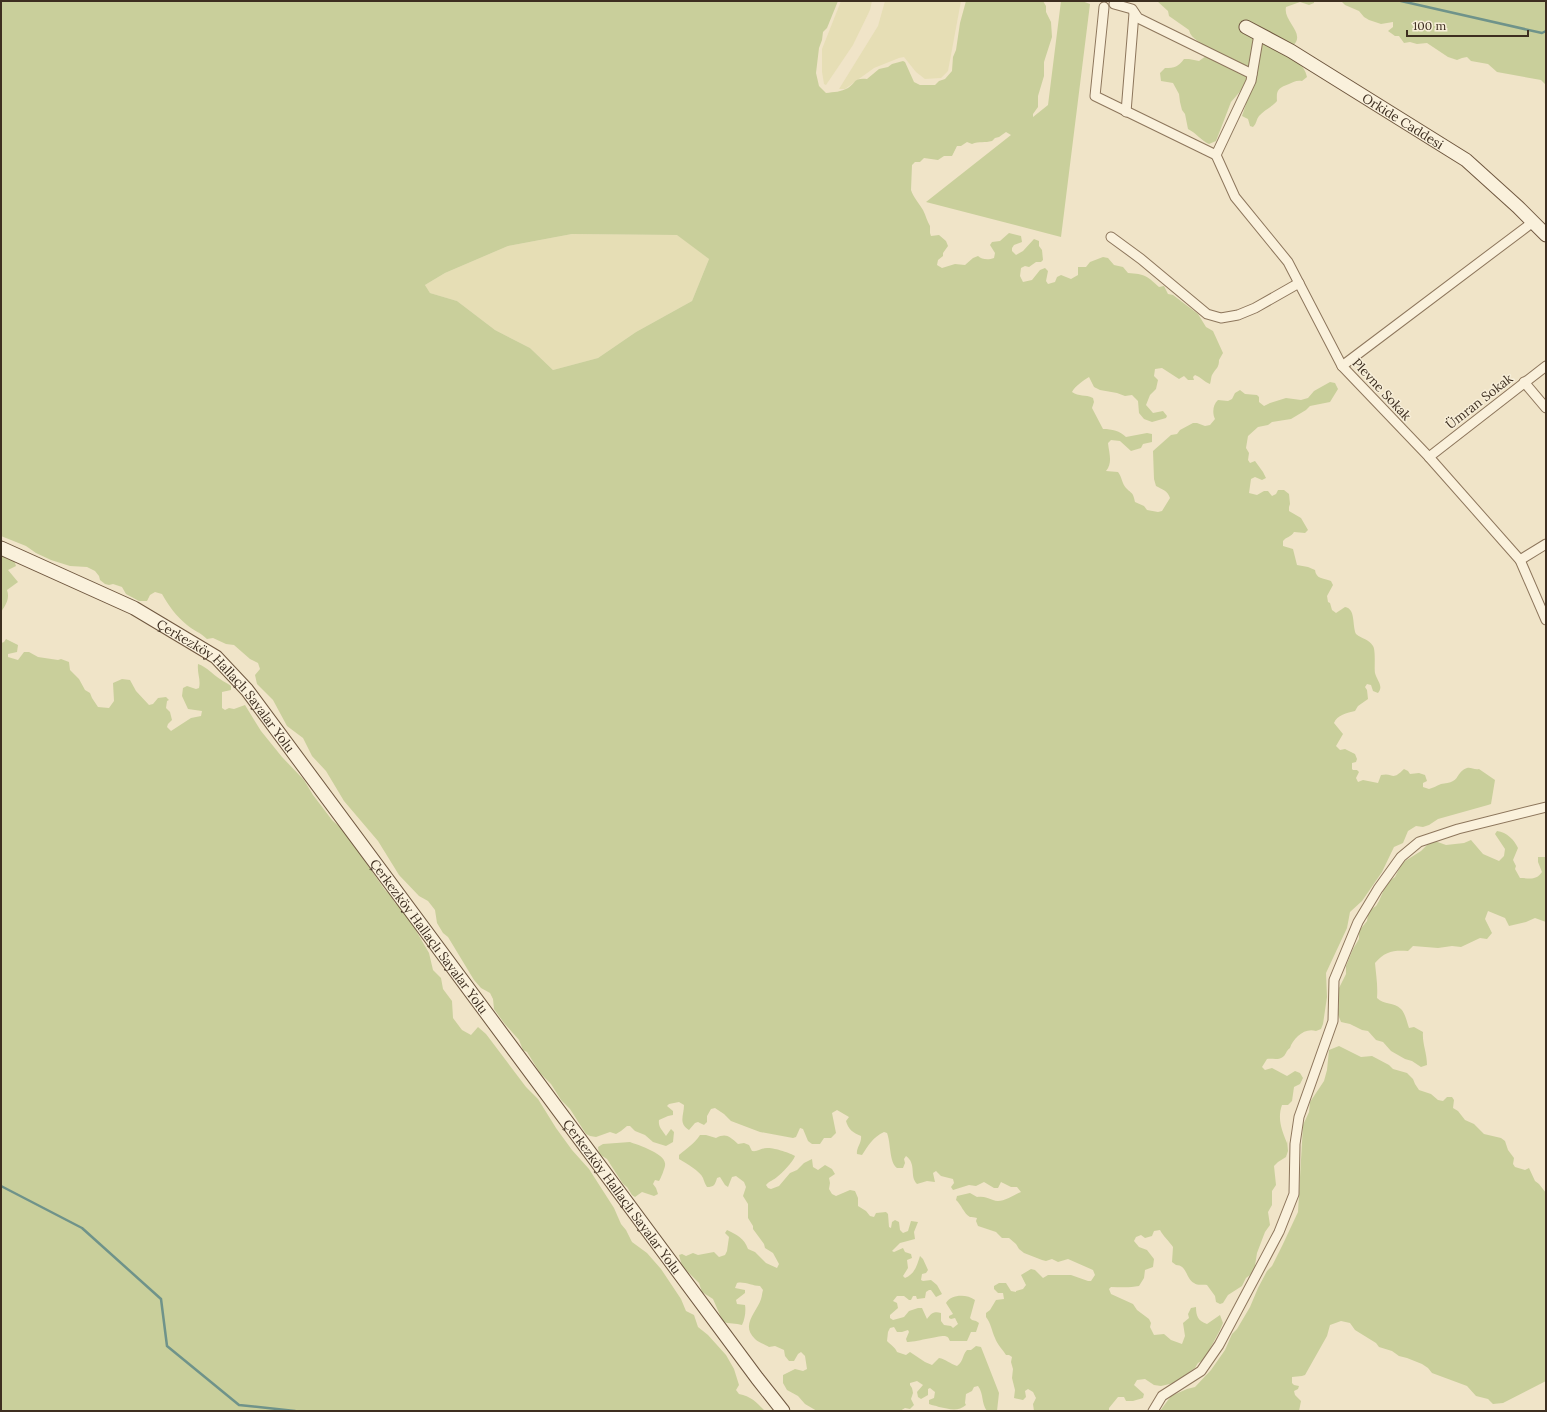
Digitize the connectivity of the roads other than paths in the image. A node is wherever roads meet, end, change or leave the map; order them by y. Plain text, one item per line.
1 (1114, 4) dead end
2 (1104, 7) dead end
3 (1134, 13) junction
4 (1246, 27) dead end
5 (1260, 34) junction
6 (1252, 74) junction
7 (1126, 112) junction
8 (1216, 155) junction
9 (1533, 222) junction
10 (1546, 235) edge
11 (1111, 237) dead end
12 (1299, 283) junction
13 (1342, 366) junction
14 (1546, 366) edge
15 (1524, 382) junction
16 (1546, 408) edge
17 (1429, 457) junction
18 (1546, 544) edge
19 (1, 548) edge
20 (1520, 560) junction
21 (1546, 620) edge
22 (1546, 807) edge
23 (783, 1411) edge
24 (1153, 1411) edge

1 - 3 street
2 - 7 street
3 - 6 street
3 - 7 street
4 - 5 main road, Orkide Caddesi
5 - 6 street
5 - 9 main road, Orkide Caddesi
6 - 8 street
7 - 8 street
8 - 12 street, Plevne Sokak
9 - 10 main road, Orkide Caddesi
9 - 13 street
11 - 12 street
12 - 13 street, Plevne Sokak
13 - 17 street, Plevne Sokak
14 - 15 street, Ümran Sokak
15 - 16 street
15 - 17 street, Ümran Sokak
17 - 20 street, Plevne Sokak
18 - 20 street
19 - 23 main road, Çerkezköy Hallaçlı Sayalar Yolu
20 - 21 street, Plevne Sokak
22 - 24 street

